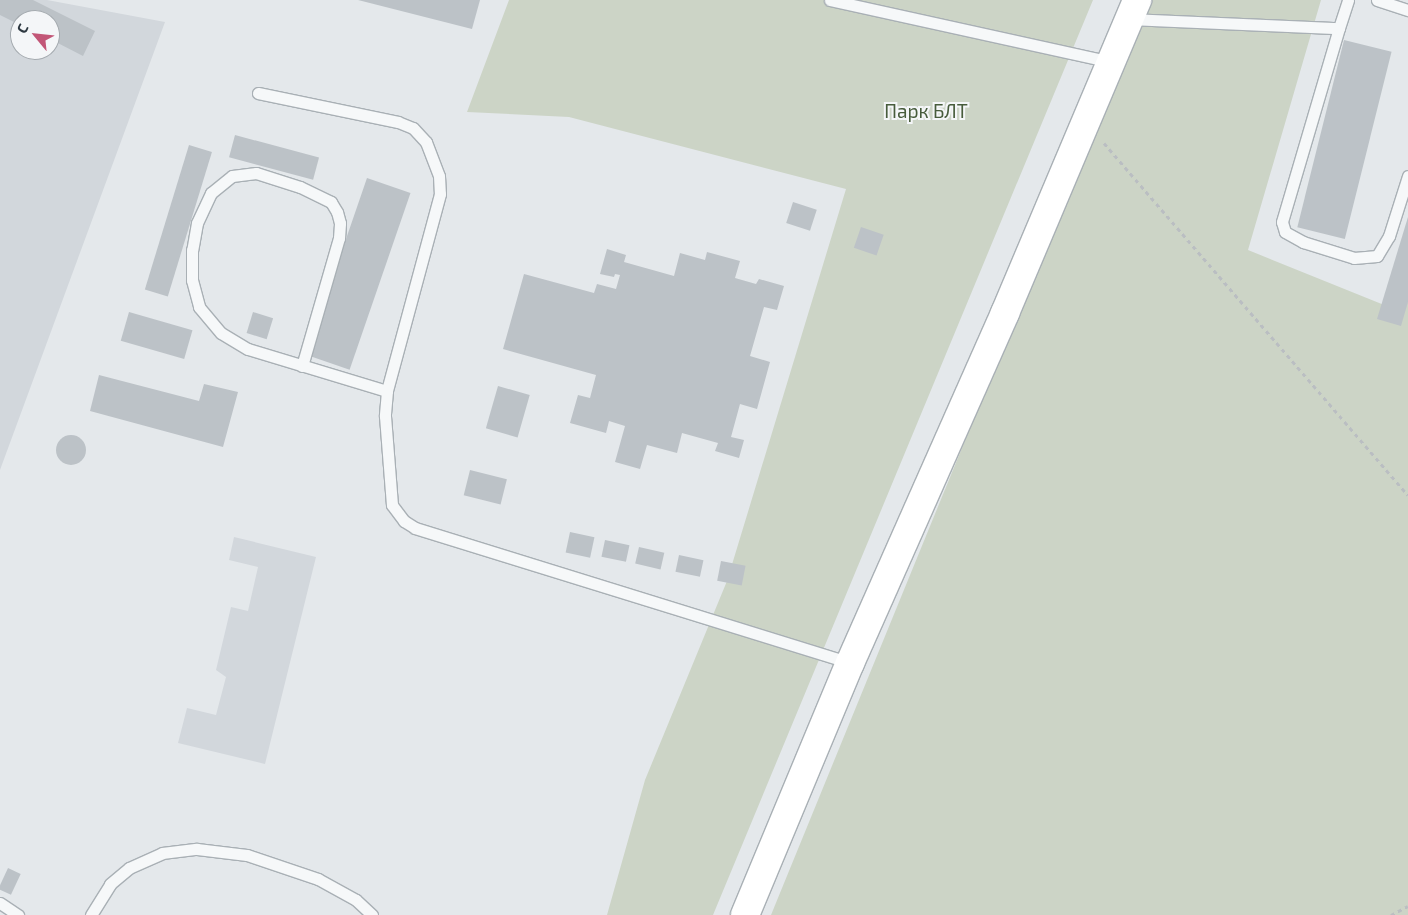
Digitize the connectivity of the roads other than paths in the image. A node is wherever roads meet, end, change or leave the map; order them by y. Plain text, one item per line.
1 (830, 0) edge
2 (1348, 0) edge
3 (1377, 0) edge
4 (1133, 9) edge
5 (1408, 10) edge
6 (1339, 28) junction
7 (1111, 62) junction
8 (258, 93) dead end
9 (1408, 176) edge
10 (302, 366) junction
11 (387, 392) junction
12 (850, 663) junction
13 (0, 903) edge
14 (18, 915) edge
15 (91, 915) edge
16 (372, 915) edge
17 (745, 915) edge

1 - 7 lane
2 - 6 lane
3 - 5 lane
4 - 6 lane
4 - 7 main road
6 - 9 lane
7 - 12 main road
8 - 11 lane
10 - 10 lane
10 - 11 lane
11 - 12 lane
12 - 17 main road
13 - 14 lane
15 - 16 lane

